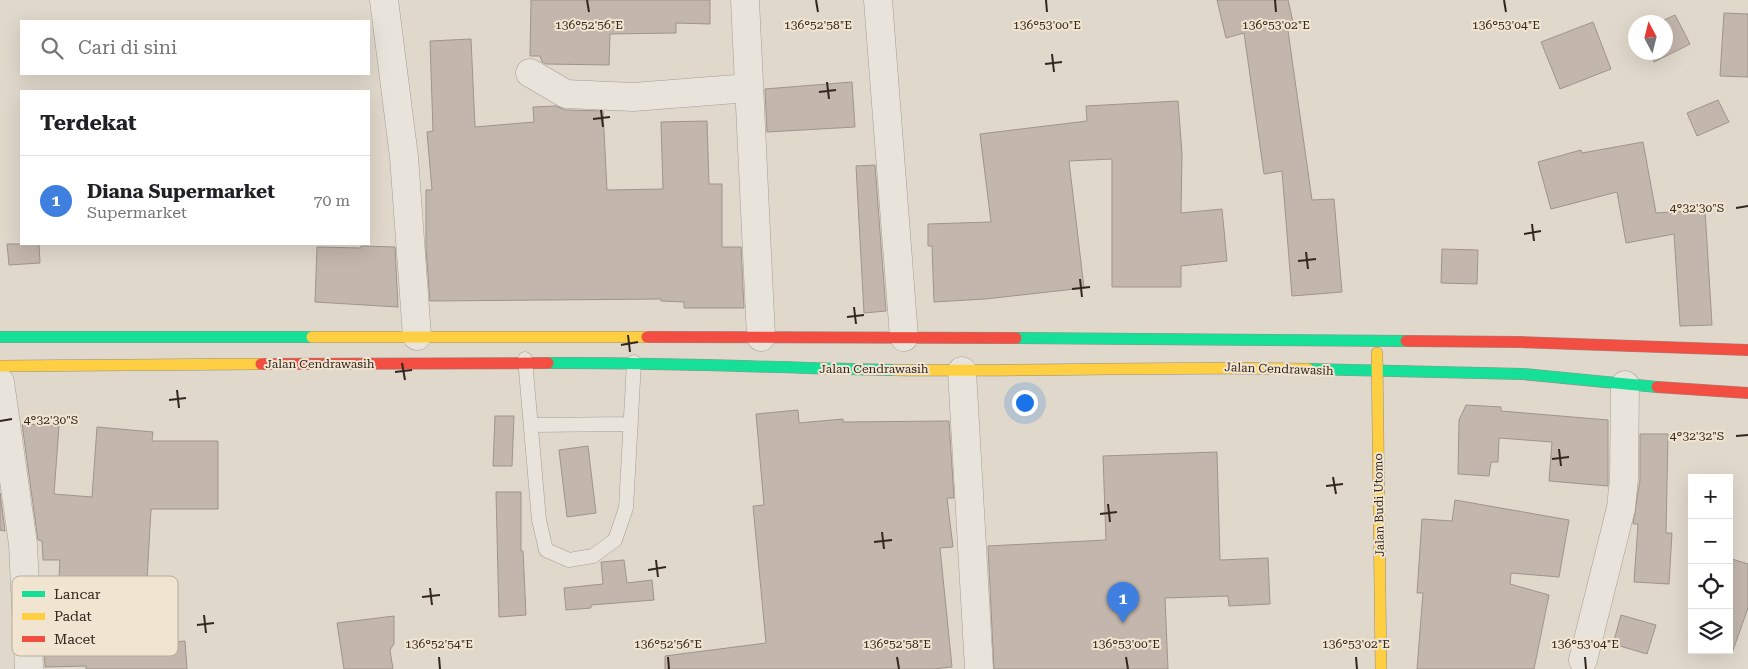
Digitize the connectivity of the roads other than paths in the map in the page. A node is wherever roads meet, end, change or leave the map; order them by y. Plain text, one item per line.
1 (384, 0) edge
2 (745, 0) edge
3 (878, 0) edge
4 (530, 73) dead end
5 (749, 88) junction
6 (417, 336) junction
7 (524, 336) junction
8 (761, 336) junction
9 (904, 336) junction
10 (0, 337) edge
11 (1377, 342) junction
12 (1748, 350) edge
13 (634, 362) junction
14 (525, 363) junction
15 (0, 366) edge
16 (962, 371) junction
17 (1377, 372) junction
18 (0, 382) edge
19 (1625, 385) junction
20 (1748, 393) edge
21 (630, 424) junction
22 (531, 425) junction
23 (25, 576) edge
24 (28, 656) edge
25 (1583, 660) dead end
26 (29, 669) edge
27 (979, 669) edge
28 (1381, 669) edge

1 - 6 street
2 - 5 street
3 - 9 street
4 - 5 street
5 - 8 street
6 - 7 main road
6 - 10 main road
7 - 8 main road
7 - 14 lane
8 - 9 main road
9 - 11 main road
11 - 12 main road
11 - 17 main road, Jalan Budi Utomo
13 - 14 main road, Jalan Cendrawasih
13 - 16 main road, Jalan Cendrawasih
13 - 21 lane
14 - 15 main road, Jalan Cendrawasih
14 - 22 lane
16 - 17 main road, Jalan Cendrawasih
16 - 27 street
17 - 19 main road, Jalan Cendrawasih
17 - 28 main road, Jalan Budi Utomo
18 - 23 street
19 - 20 main road, Jalan Cendrawasih
19 - 25 street
21 - 22 lane
21 - 22 lane
24 - 26 street

